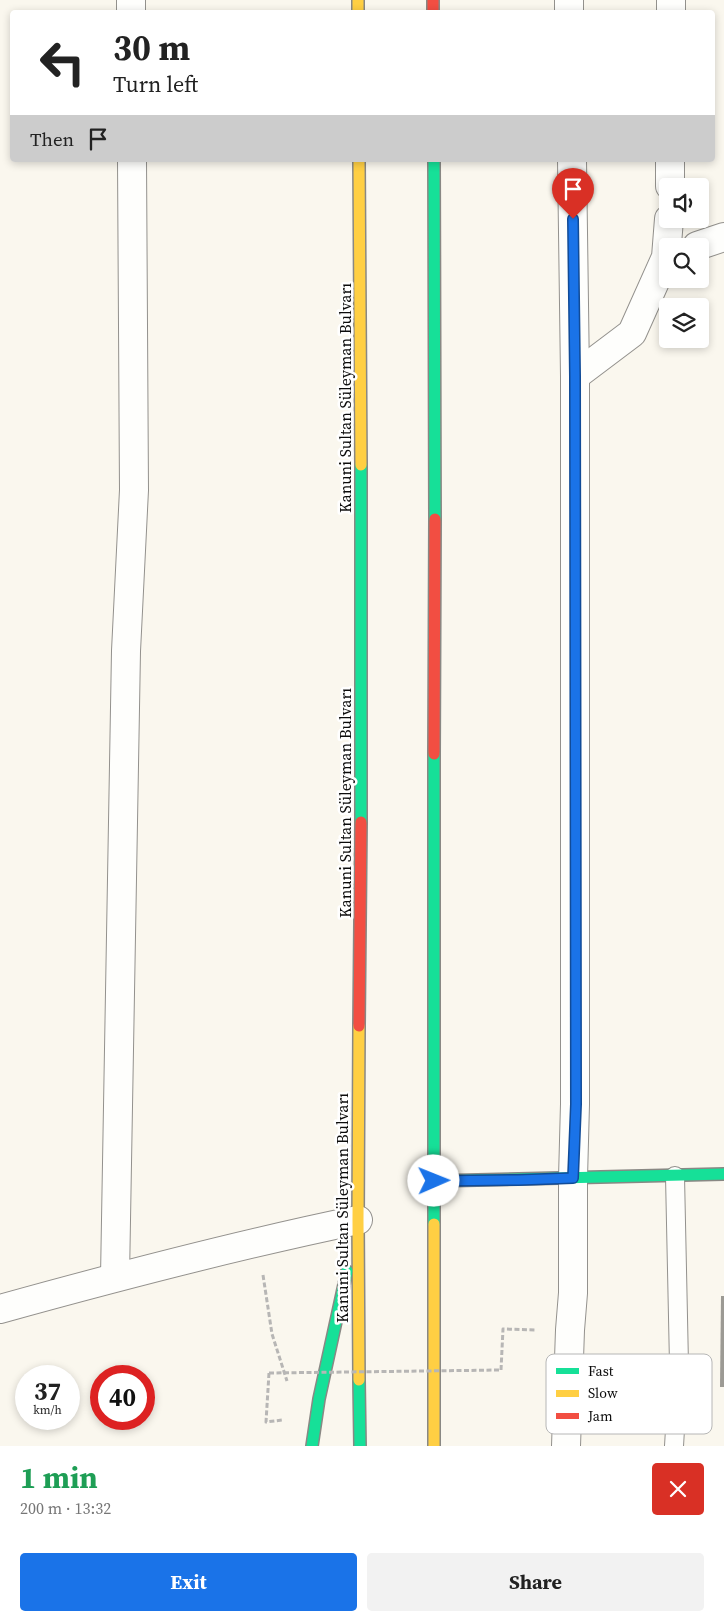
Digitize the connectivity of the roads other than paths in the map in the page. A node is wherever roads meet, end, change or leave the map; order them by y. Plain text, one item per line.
1 (132, 162) edge
2 (359, 162) edge
3 (434, 162) edge
4 (572, 162) edge
5 (670, 162) edge
6 (670, 178) edge
7 (724, 237) edge
8 (709, 242) edge
9 (659, 274) edge
10 (575, 376) junction
11 (724, 1174) edge
12 (675, 1176) junction
13 (573, 1178) junction
14 (434, 1181) junction
15 (358, 1220) junction
16 (115, 1277) junction
17 (0, 1309) edge
18 (434, 1329) junction
19 (569, 1354) edge
20 (679, 1354) edge
21 (446, 1426) dead end
22 (312, 1446) edge
23 (360, 1446) edge
24 (434, 1446) edge

1 - 16 street
2 - 15 main road, Kanuni Sultan Süleyman Bulvarı
3 - 14 main road
4 - 10 street
5 - 6 street
7 - 8 street
9 - 10 street
10 - 13 street
11 - 12 main road
12 - 13 main road
12 - 20 lane
13 - 14 main road
13 - 19 street
14 - 18 main road
15 - 16 street
15 - 22 main road
15 - 23 main road, Kanuni Sultan Süleyman Bulvarı
16 - 17 street
18 - 21 main road
18 - 24 main road

